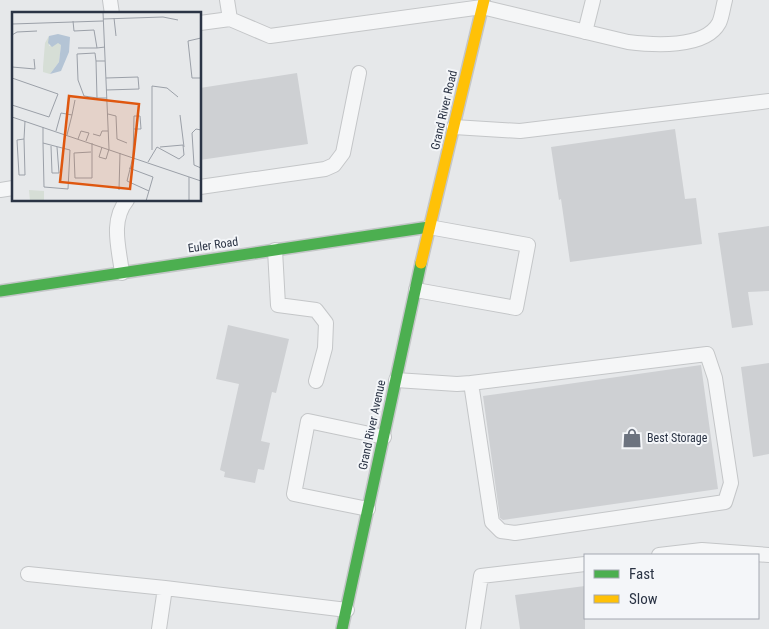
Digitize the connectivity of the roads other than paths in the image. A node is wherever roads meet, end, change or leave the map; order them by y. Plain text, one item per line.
1 (227, 0) edge
2 (593, 0) edge
3 (725, 0) edge
4 (483, 4) edge
5 (230, 19) junction
6 (201, 23) edge
7 (585, 32) junction
8 (359, 73) dead end
9 (769, 101) edge
10 (454, 127) junction
11 (201, 187) edge
12 (125, 201) edge
13 (430, 227) junction
14 (275, 250) junction
15 (122, 273) junction
16 (416, 290) junction
17 (0, 291) edge
18 (396, 380) junction
19 (316, 382) dead end
20 (471, 382) junction
21 (384, 437) junction
22 (368, 509) junction
23 (668, 554) edge
24 (756, 554) edge
25 (584, 564) edge
26 (28, 574) dead end
27 (165, 588) junction
28 (346, 610) junction
29 (159, 629) edge
30 (342, 629) edge
31 (473, 629) edge

1 - 5 lane
2 - 7 lane
3 - 7 lane
4 - 5 lane
4 - 7 lane
4 - 10 main road, Grand River Road
5 - 6 lane
8 - 11 lane
9 - 10 lane
10 - 13 main road, Grand River Road
12 - 15 lane
13 - 14 main road, Euler Road
13 - 16 main road, Grand River Avenue
13 - 16 lane
14 - 15 main road, Euler Road
14 - 19 lane
15 - 17 main road, Euler Road
16 - 18 main road, Grand River Avenue
18 - 20 lane
18 - 21 main road, Grand River Avenue
20 - 20 lane
21 - 22 main road, Grand River Avenue
21 - 22 lane
22 - 28 main road, Grand River Avenue
23 - 24 lane
25 - 31 lane
26 - 27 lane
27 - 28 lane
27 - 29 lane
28 - 30 main road, Grand River Avenue

